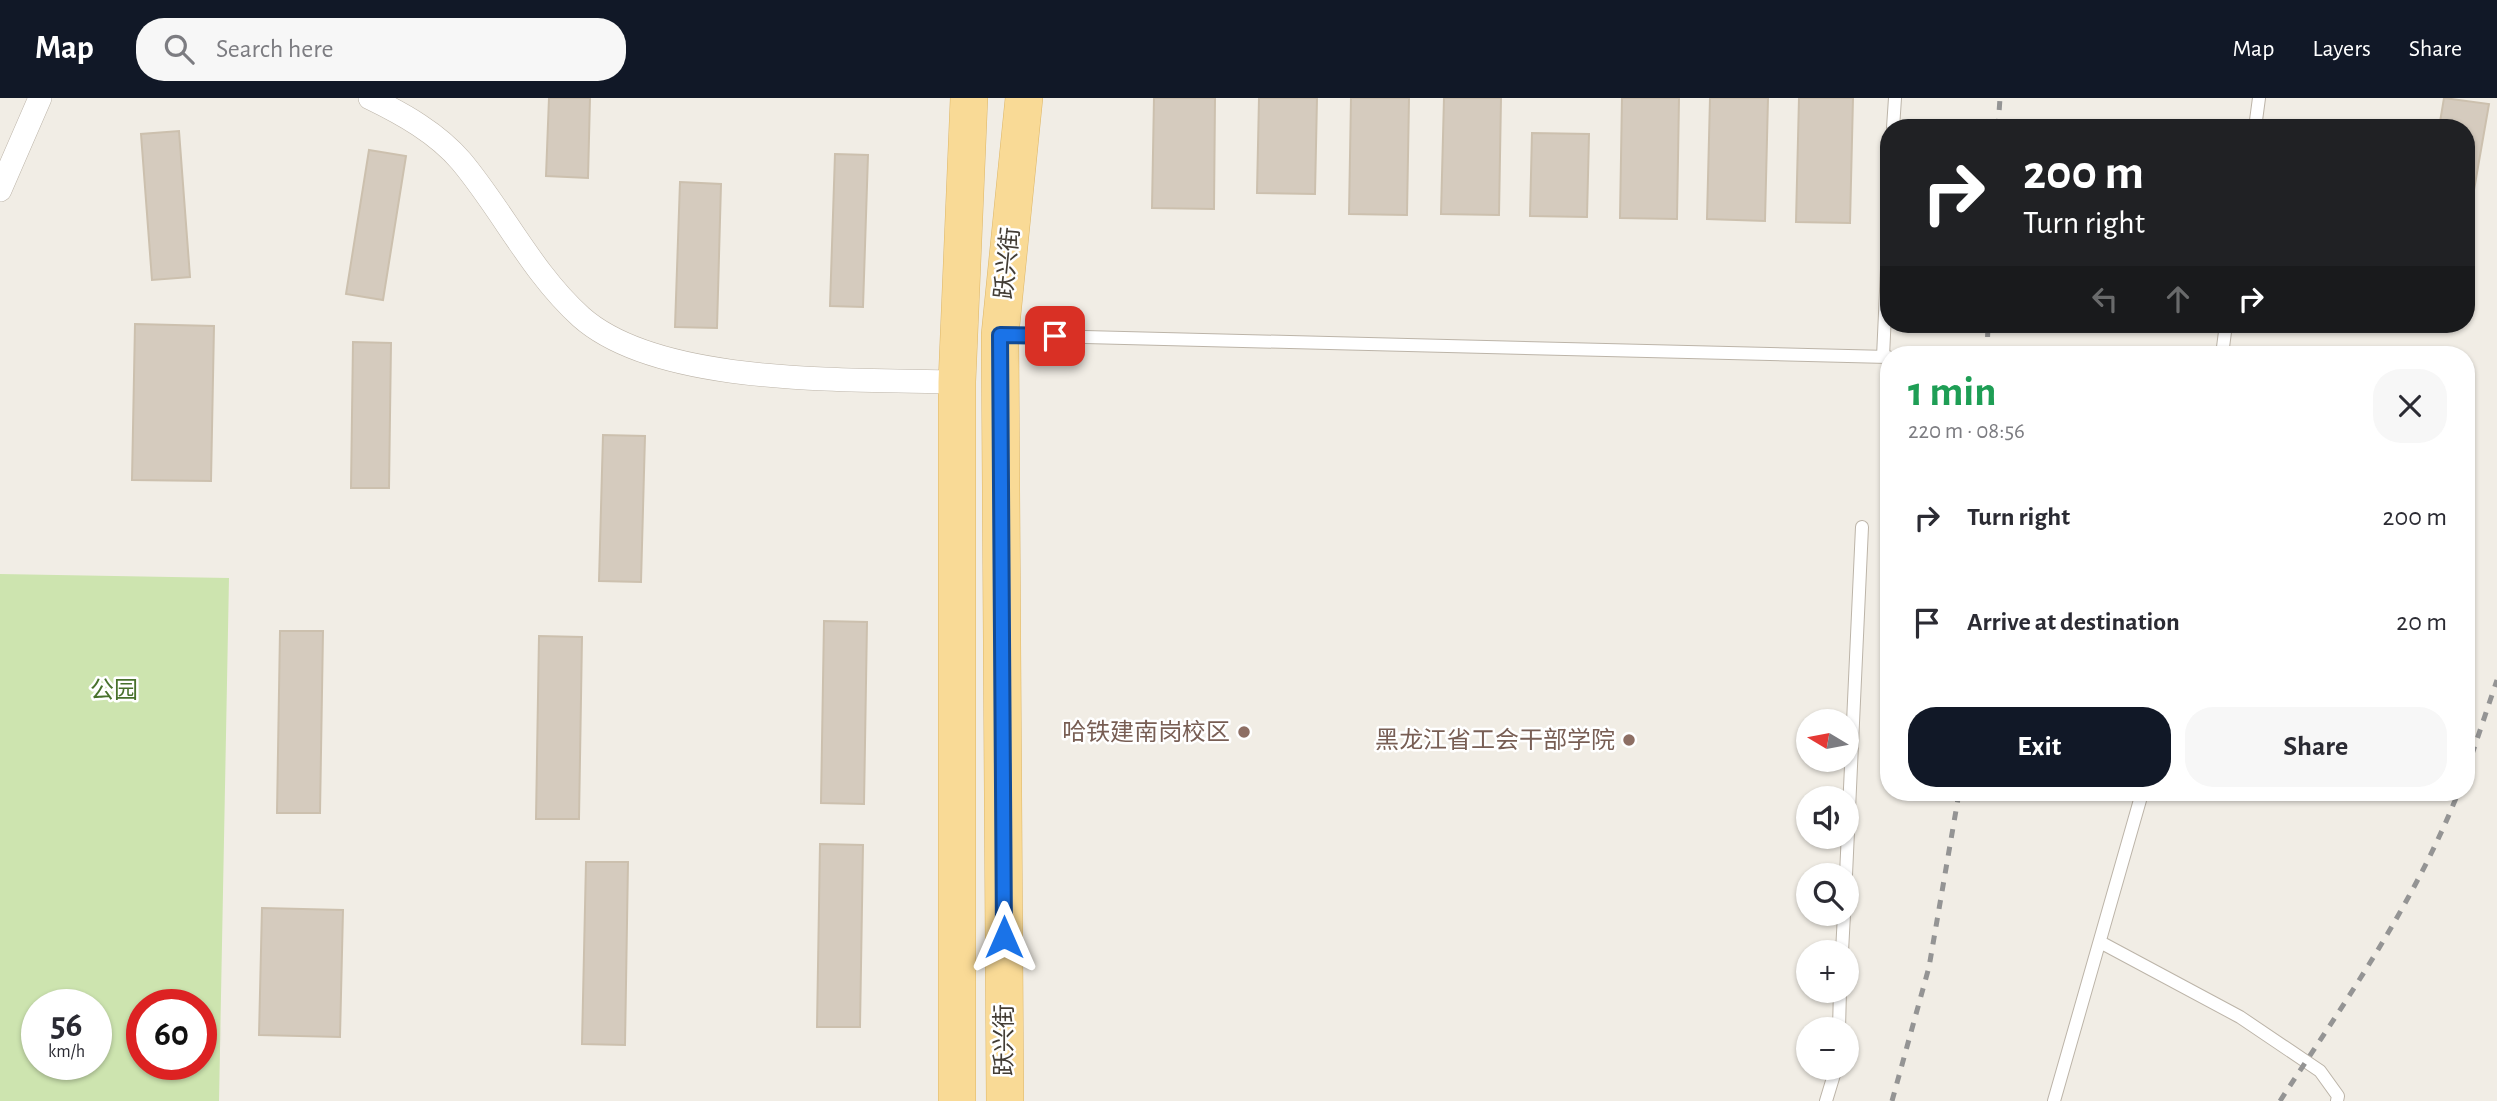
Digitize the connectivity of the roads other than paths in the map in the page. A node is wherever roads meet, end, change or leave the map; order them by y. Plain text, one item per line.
1 (40, 98) edge
2 (370, 98) edge
3 (969, 98) edge
4 (1024, 98) edge
5 (1895, 98) edge
6 (2259, 98) edge
7 (1894, 119) edge
8 (2256, 119) edge
9 (0, 190) edge
10 (1000, 335) junction
11 (1880, 357) edge
12 (957, 382) junction
13 (1862, 527) dead end
14 (2140, 801) edge
15 (1847, 863) edge
16 (2100, 942) junction
17 (1832, 1080) edge
18 (957, 1101) edge
19 (1005, 1101) edge
20 (1826, 1101) edge
21 (2054, 1101) edge
22 (2337, 1101) edge

1 - 9 street
2 - 12 street
3 - 12 main road, 跃兴街
4 - 10 main road, 跃兴街
5 - 7 lane
6 - 8 lane
10 - 11 lane
10 - 19 main road, 跃兴街
12 - 18 main road, 跃兴街
13 - 15 lane
14 - 16 lane
16 - 21 lane
16 - 22 lane
17 - 20 lane

